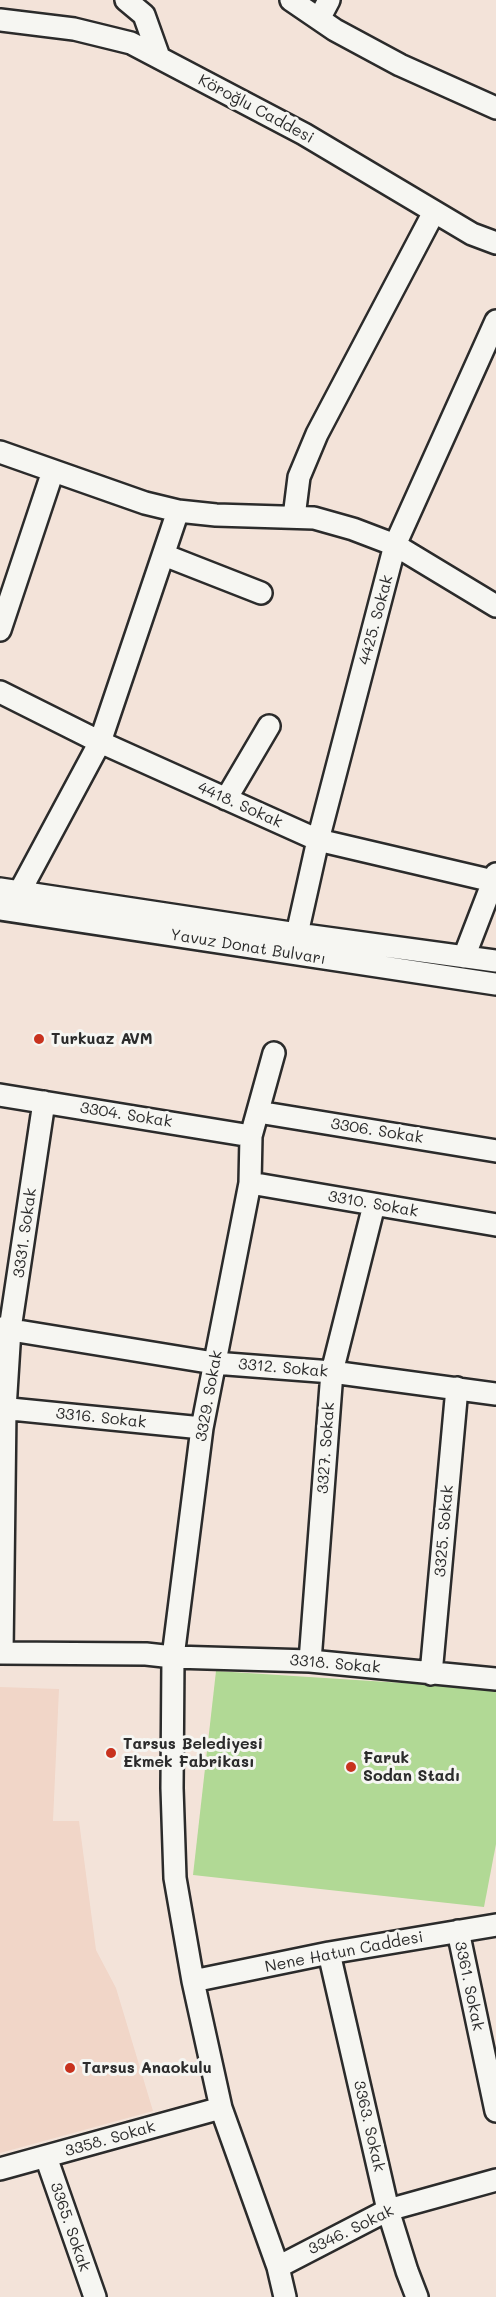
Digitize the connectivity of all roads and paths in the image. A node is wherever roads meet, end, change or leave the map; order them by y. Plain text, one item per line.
1 (126, 0) edge
2 (291, 0) edge
3 (324, 9) edge
4 (0, 20) edge
5 (159, 57) junction
6 (496, 108) edge
7 (434, 212) junction
8 (496, 243) edge
9 (496, 321) edge
10 (0, 452) edge
11 (53, 471) junction
12 (178, 511) junction
13 (294, 517) junction
14 (395, 545) junction
15 (164, 555) junction
16 (261, 593) dead end
17 (496, 606) edge
18 (0, 630) edge
19 (0, 692) edge
20 (269, 726) dead end
21 (100, 742) junction
22 (226, 799) junction
23 (318, 840) junction
24 (494, 878) edge
25 (10, 890) edge
26 (0, 909) edge
27 (297, 934) junction
28 (464, 957) junction
29 (496, 961) edge
30 (496, 984) edge
31 (274, 1053) dead end
32 (0, 1095) edge
33 (44, 1102) junction
34 (258, 1112) junction
35 (251, 1136) junction
36 (496, 1150) edge
37 (250, 1183) junction
38 (374, 1205) junction
39 (496, 1224) edge
40 (5, 1328) edge
41 (214, 1363) junction
42 (332, 1372) junction
43 (457, 1388) junction
44 (496, 1394) edge
45 (3, 1408) edge
46 (202, 1428) junction
47 (1, 1653) edge
48 (173, 1657) junction
49 (310, 1661) junction
50 (430, 1674) junction
51 (496, 1679) edge
52 (496, 1925) edge
53 (458, 1931) junction
54 (329, 1953) junction
55 (193, 1981) junction
56 (221, 2108) junction
57 (496, 2111) edge
58 (46, 2157) junction
59 (0, 2169) edge
60 (496, 2180) edge
61 (388, 2210) junction
62 (278, 2267) junction
63 (94, 2297) edge
64 (285, 2297) edge
65 (417, 2297) edge

1 - 5 street
2 - 3 street
3 - 6 street
4 - 5 street, Köroğlu Caddesi
5 - 7 street, Köroğlu Caddesi
7 - 8 street, Köroğlu Caddesi
7 - 13 street
9 - 14 street, 4425. Sokak
10 - 11 street
11 - 12 street
11 - 18 street
12 - 13 street
12 - 15 street
13 - 14 street
14 - 17 street
14 - 23 street, 4425. Sokak
15 - 16 street
15 - 21 street
19 - 21 street, 4418. Sokak
20 - 22 street
21 - 22 street, 4418. Sokak
21 - 25 street
22 - 23 street, 4418. Sokak
23 - 24 street, 4418. Sokak
23 - 27 street, 4425. Sokak
24 - 28 street
25 - 27 street, Yavuz Donat Bulvarı
26 - 30 street, Yavuz Donat Bulvarı
27 - 28 street, Yavuz Donat Bulvarı
28 - 29 street, Yavuz Donat Bulvarı
31 - 34 street, 3329. Sokak
32 - 33 street, 3304. Sokak
33 - 35 street, 3304. Sokak
33 - 40 street, 3331. Sokak
34 - 35 street, 3329. Sokak
34 - 36 street, 3306. Sokak
35 - 37 street, 3329. Sokak
37 - 38 street, 3310. Sokak
37 - 41 street, 3329. Sokak
38 - 39 street, 3310. Sokak
38 - 42 street, 3327. Sokak
40 - 41 street, 3312. Sokak
40 - 45 street, 3331. Sokak
41 - 42 street, 3312. Sokak
41 - 46 street, 3329. Sokak
42 - 43 street, 3312. Sokak
42 - 49 street, 3327. Sokak
43 - 44 street, 3312. Sokak
43 - 50 street, 3325. Sokak
45 - 46 street, 3316. Sokak
45 - 47 street, 3331. Sokak
46 - 48 street, 3329. Sokak
47 - 48 street, 3318. Sokak
48 - 49 street, 3318. Sokak
48 - 55 street, 3329. Sokak
49 - 50 street, 3318. Sokak
50 - 51 street, 3318. Sokak
52 - 53 street, Nene Hatun Caddesi
53 - 54 street, Nene Hatun Caddesi
53 - 57 street, 3361. Sokak
54 - 55 street, Nene Hatun Caddesi
54 - 61 street, 3363. Sokak
55 - 56 street, 3329. Sokak
56 - 58 street, 3358. Sokak
56 - 62 street, 3329. Sokak
58 - 59 street, 3358. Sokak
58 - 63 street, 3365. Sokak
60 - 61 street, 3346. Sokak
61 - 62 street, 3346. Sokak
61 - 65 street, 3363. Sokak
62 - 64 street, 3329. Sokak

